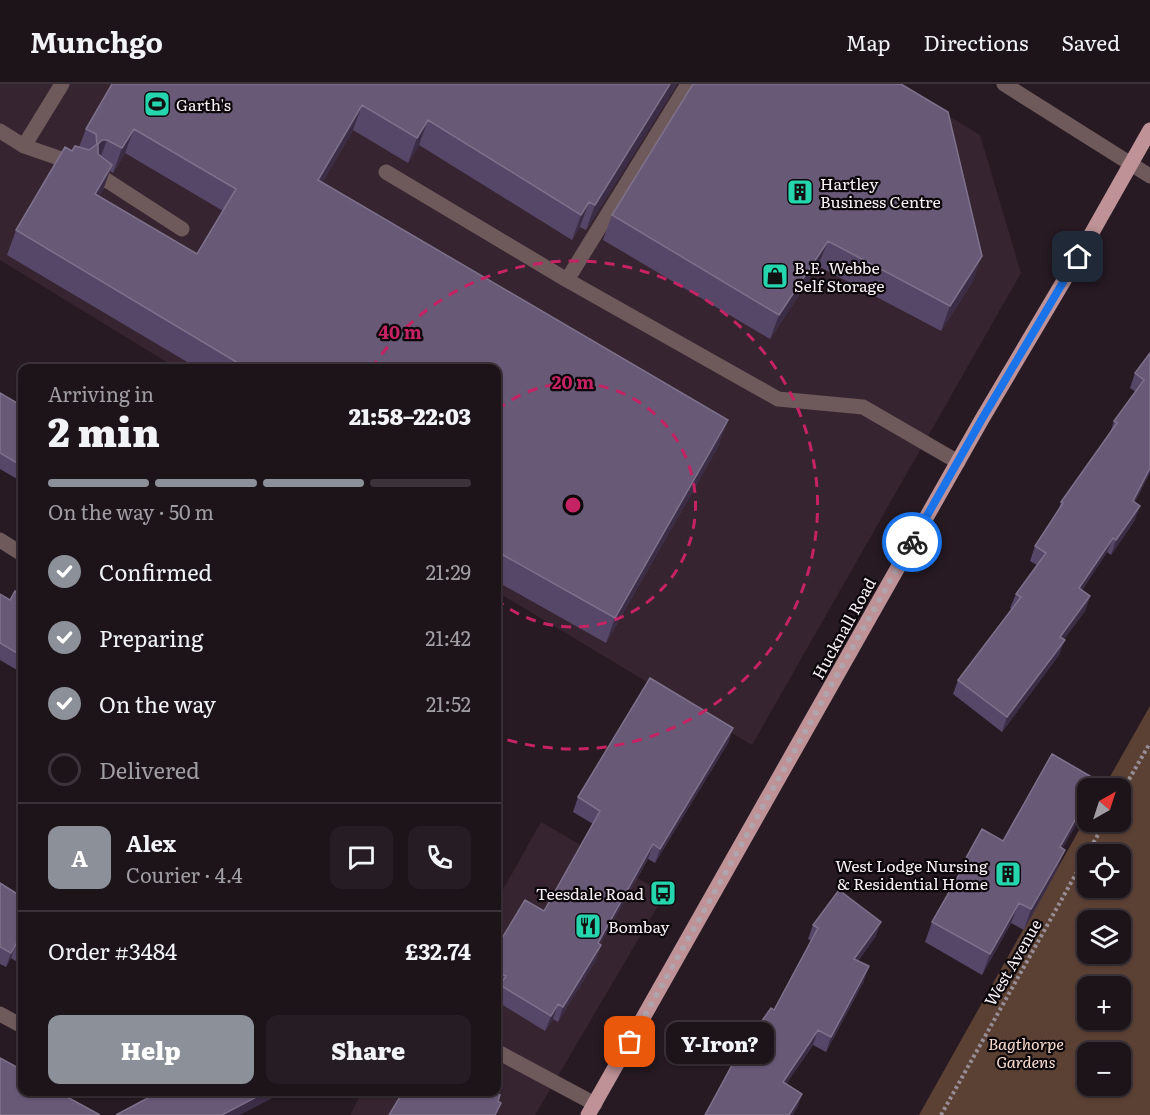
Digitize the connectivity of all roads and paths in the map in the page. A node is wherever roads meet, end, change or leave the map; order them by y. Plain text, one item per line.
1 (62, 84) edge
2 (688, 84) edge
3 (1004, 84) edge
4 (1150, 130) edge
5 (0, 131) edge
6 (24, 146) junction
7 (1131, 164) junction
8 (79, 165) edge
9 (386, 172) dead end
10 (97, 174) edge
11 (1150, 176) edge
12 (182, 229) dead end
13 (567, 280) junction
14 (958, 462) junction
15 (0, 540) edge
16 (18, 551) edge
17 (1150, 743) edge
18 (1130, 778) edge
19 (1099, 832) edge
20 (0, 1014) edge
21 (18, 1024) edge
22 (501, 1054) edge
23 (592, 1109) edge
24 (941, 1115) edge

1 - 6 street
2 - 13 street
3 - 7 street
4 - 7 main road, Hucknall Road
5 - 6 street
6 - 8 street
7 - 11 street
7 - 14 main road, Hucknall Road
9 - 13 street
10 - 12 street
13 - 14 street
14 - 23 main road, Hucknall Road
15 - 16 street
17 - 18 path
19 - 24 path, West Avenue
20 - 21 street
22 - 23 street

